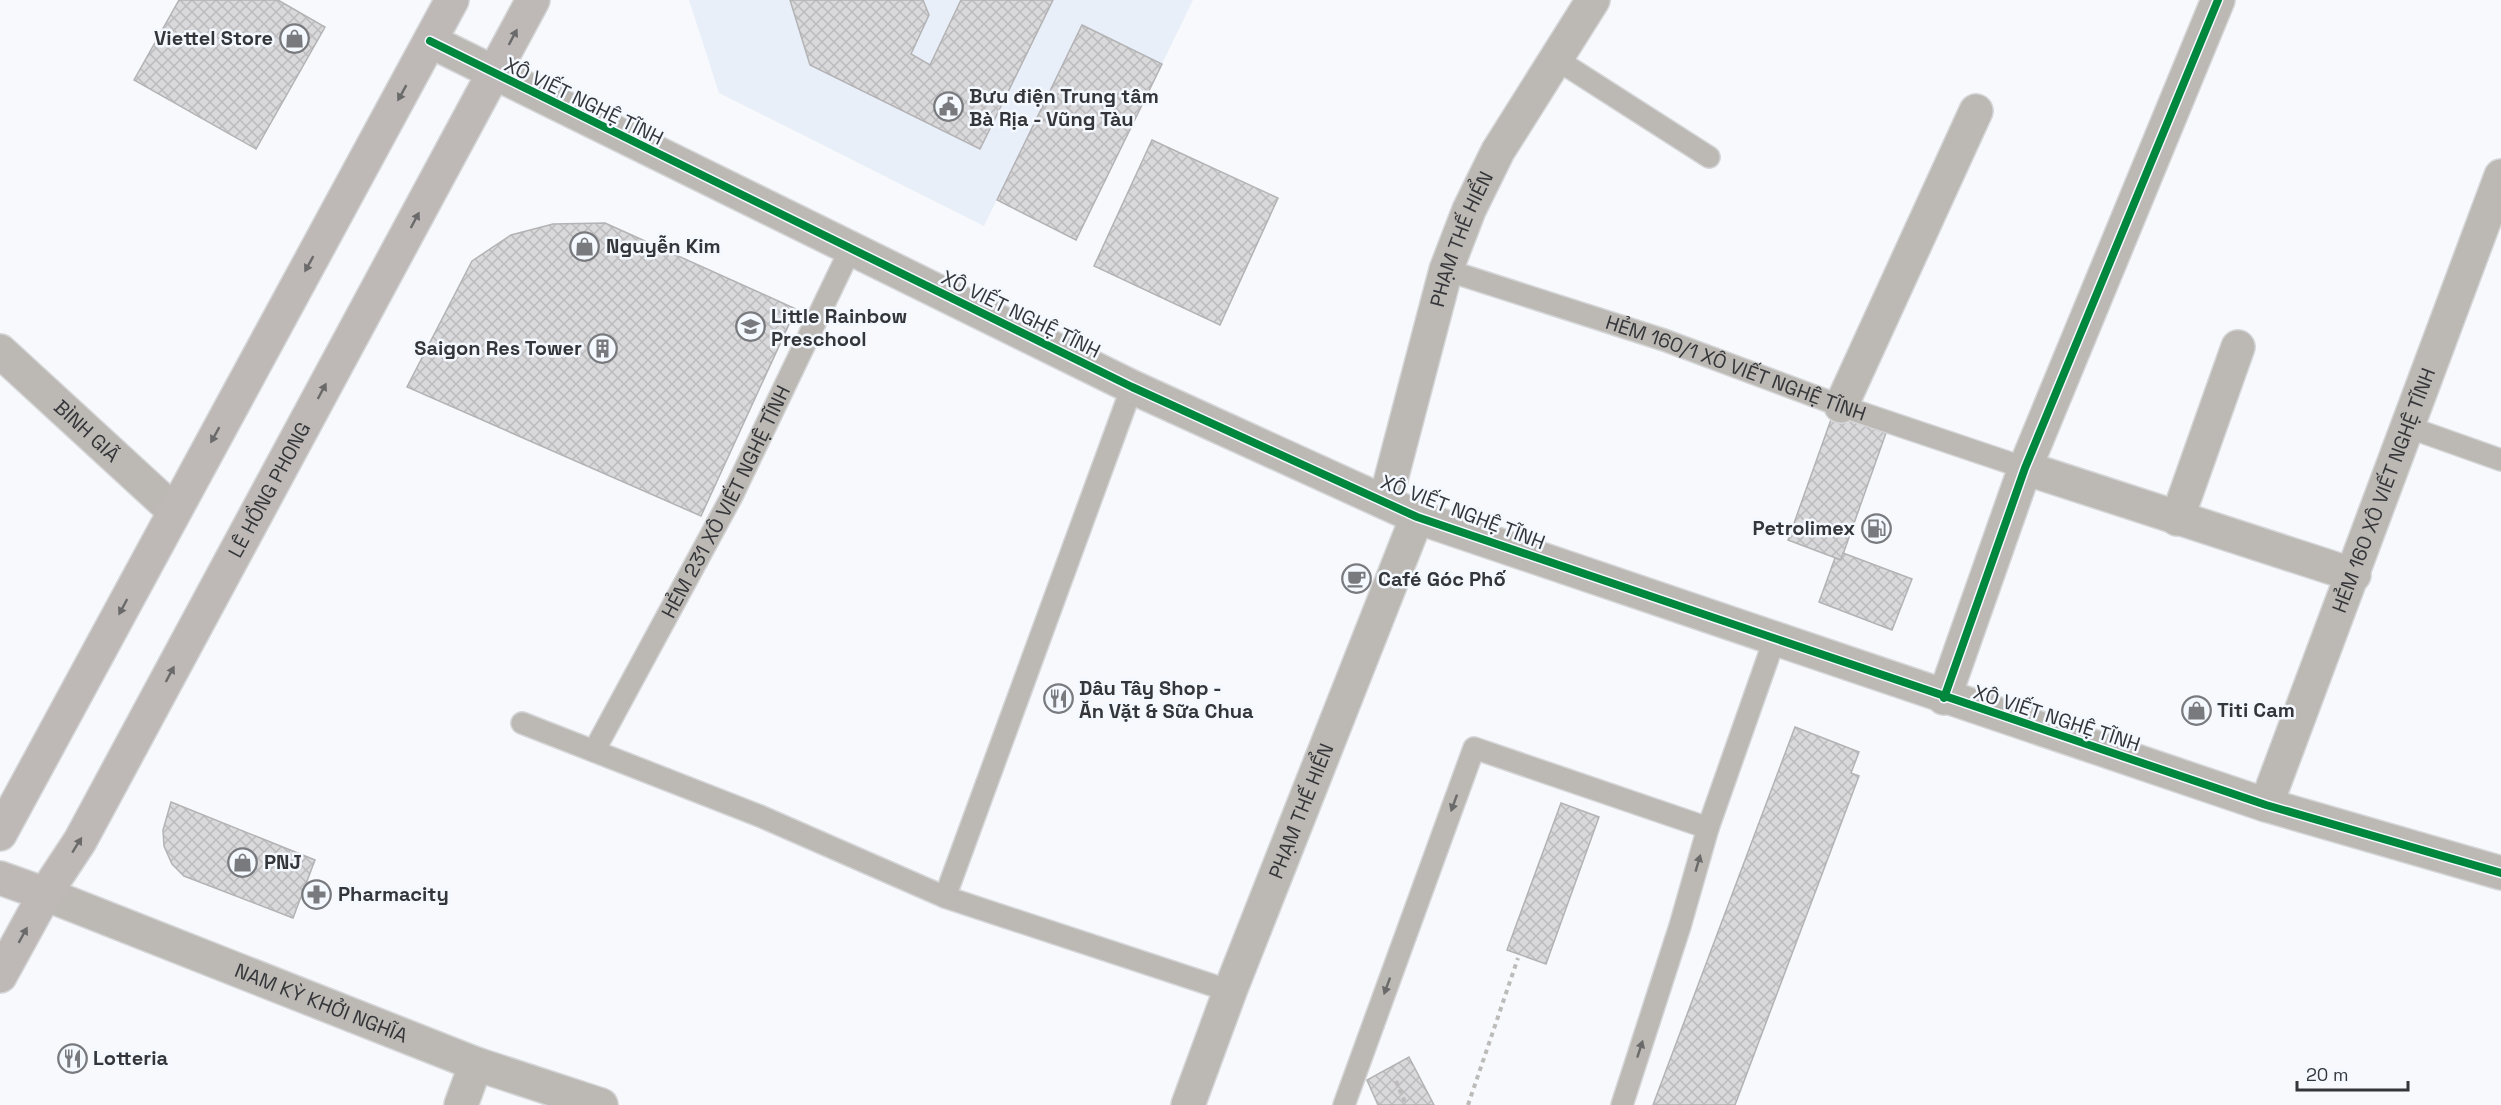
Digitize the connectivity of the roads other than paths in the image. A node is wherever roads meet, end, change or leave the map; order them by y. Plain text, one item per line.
1 (452, 0) edge
2 (533, 0) edge
3 (1593, 0) edge
4 (2218, 0) edge
5 (430, 41) junction
6 (1556, 59) junction
7 (493, 75) junction
8 (1976, 111) dead end
9 (1709, 157) dead end
10 (2501, 176) edge
11 (850, 250) junction
12 (1446, 270) junction
13 (2238, 346) dead end
14 (0, 351) edge
15 (1132, 387) junction
16 (1841, 406) junction
17 (2408, 427) junction
18 (2501, 460) edge
19 (2025, 468) junction
20 (1385, 502) junction
21 (174, 511) junction
22 (1417, 517) junction
23 (2177, 519) junction
24 (2354, 575) junction
25 (1775, 638) junction
26 (1944, 698) junction
27 (522, 723) dead end
28 (594, 751) junction
29 (2266, 805) junction
30 (1708, 828) junction
31 (0, 834) edge
32 (2501, 873) edge
33 (0, 878) edge
34 (45, 894) junction
35 (945, 897) junction
36 (0, 976) edge
37 (1230, 991) junction
38 (476, 1064) junction
39 (461, 1105) edge
40 (601, 1105) edge
41 (1188, 1105) edge
42 (1344, 1105) edge
43 (1622, 1105) edge

1 - 5 main road
7 -> 2 main road, LÊ HỒNG PHONG
3 - 6 street, PHẠM THẾ HIỂN
4 - 19 street
5 - 7 street, XÔ VIẾT NGHỆ TĨNH
5 -> 21 main road
6 - 9 lane
6 - 12 street, PHẠM THẾ HIỂN
7 - 11 street, XÔ VIẾT NGHỆ TĨNH
34 -> 7 main road, LÊ HỒNG PHONG
8 - 16 street
10 - 17 street, HẺM 160 XÔ VIẾT NGHỆ TĨNH
11 - 15 street, XÔ VIẾT NGHỆ TĨNH
11 - 28 lane, HẺM 231 XÔ VIẾT NGHỆ TĨNH
12 - 16 lane, HẺM 160/1 XÔ VIẾT NGHỆ TĨNH
12 - 20 street, PHẠM THẾ HIỂN
13 - 23 street
14 - 21 street, BÌNH GIÃ
15 - 20 street, XÔ VIẾT NGHỆ TĨNH
15 - 35 lane
16 - 19 lane, HẺM 160/1 XÔ VIẾT NGHỆ TĨNH
17 - 18 lane
17 - 24 street, HẺM 160 XÔ VIẾT NGHỆ TĨNH
19 - 23 street
19 - 26 street
20 - 22 street, XÔ VIẾT NGHỆ TĨNH
21 -> 31 main road
22 - 25 street, XÔ VIẾT NGHỆ TĨNH
22 - 37 street, PHẠM THẾ HIỂN
23 - 24 street
24 - 29 street, HẺM 160 XÔ VIẾT NGHỆ TĨNH
25 - 26 street, XÔ VIẾT NGHỆ TĨNH
25 - 30 lane
26 - 29 street, XÔ VIẾT NGHỆ TĨNH
27 - 28 lane
28 - 35 lane
29 - 32 street, XÔ VIẾT NGHỆ TĨNH
30 -> 42 lane
43 -> 30 lane
33 - 34 main road
36 -> 34 main road, LÊ HỒNG PHONG
34 - 38 street, NAM KỲ KHỞI NGHĨA
35 - 37 lane
37 - 41 street, PHẠM THẾ HIỂN
38 - 39 street
38 - 40 street, NAM KỲ KHỞI NGHĨA

